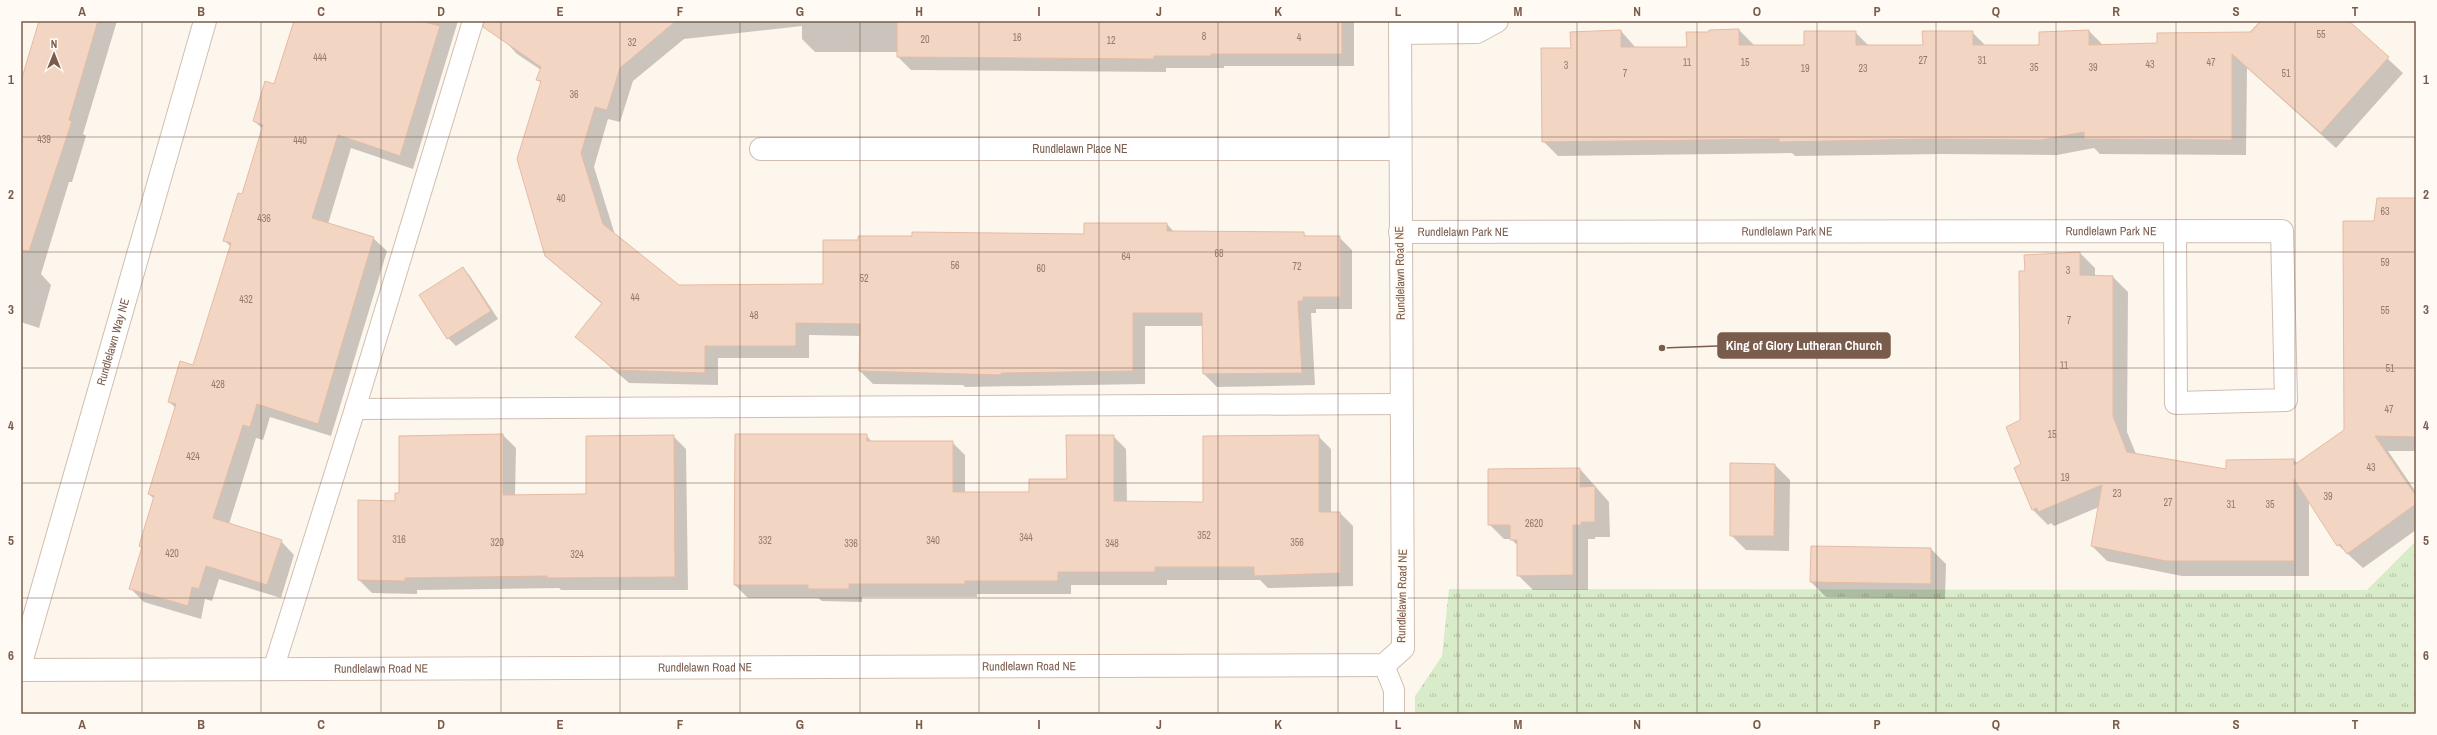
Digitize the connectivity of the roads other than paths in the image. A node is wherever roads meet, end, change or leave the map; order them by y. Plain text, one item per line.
1 (205, 21) edge
2 (473, 21) edge
3 (1497, 21) edge
4 (1400, 27) edge
5 (760, 149) dead end
6 (1399, 149) junction
7 (1400, 232) junction
8 (2175, 233) junction
9 (1402, 404) junction
10 (355, 409) junction
11 (21, 663) edge
12 (1384, 665) junction
13 (21, 670) edge
14 (273, 670) junction
15 (1394, 714) edge

1 - 11 street, Rundlelawn Way NE
2 - 10 lane
3 - 4 street
4 - 6 street, Rundlelawn Road NE
5 - 6 street, Rundlelawn Place NE
6 - 7 street, Rundlelawn Road NE
7 - 8 street, Rundlelawn Park NE
7 - 9 street, Rundlelawn Road NE
8 - 8 street, Rundlelawn Park NE
9 - 10 lane
9 - 12 street, Rundlelawn Road NE
10 - 14 lane
12 - 14 street, Rundlelawn Road NE
12 - 15 lane
13 - 14 street, Rundlelawn Road NE

